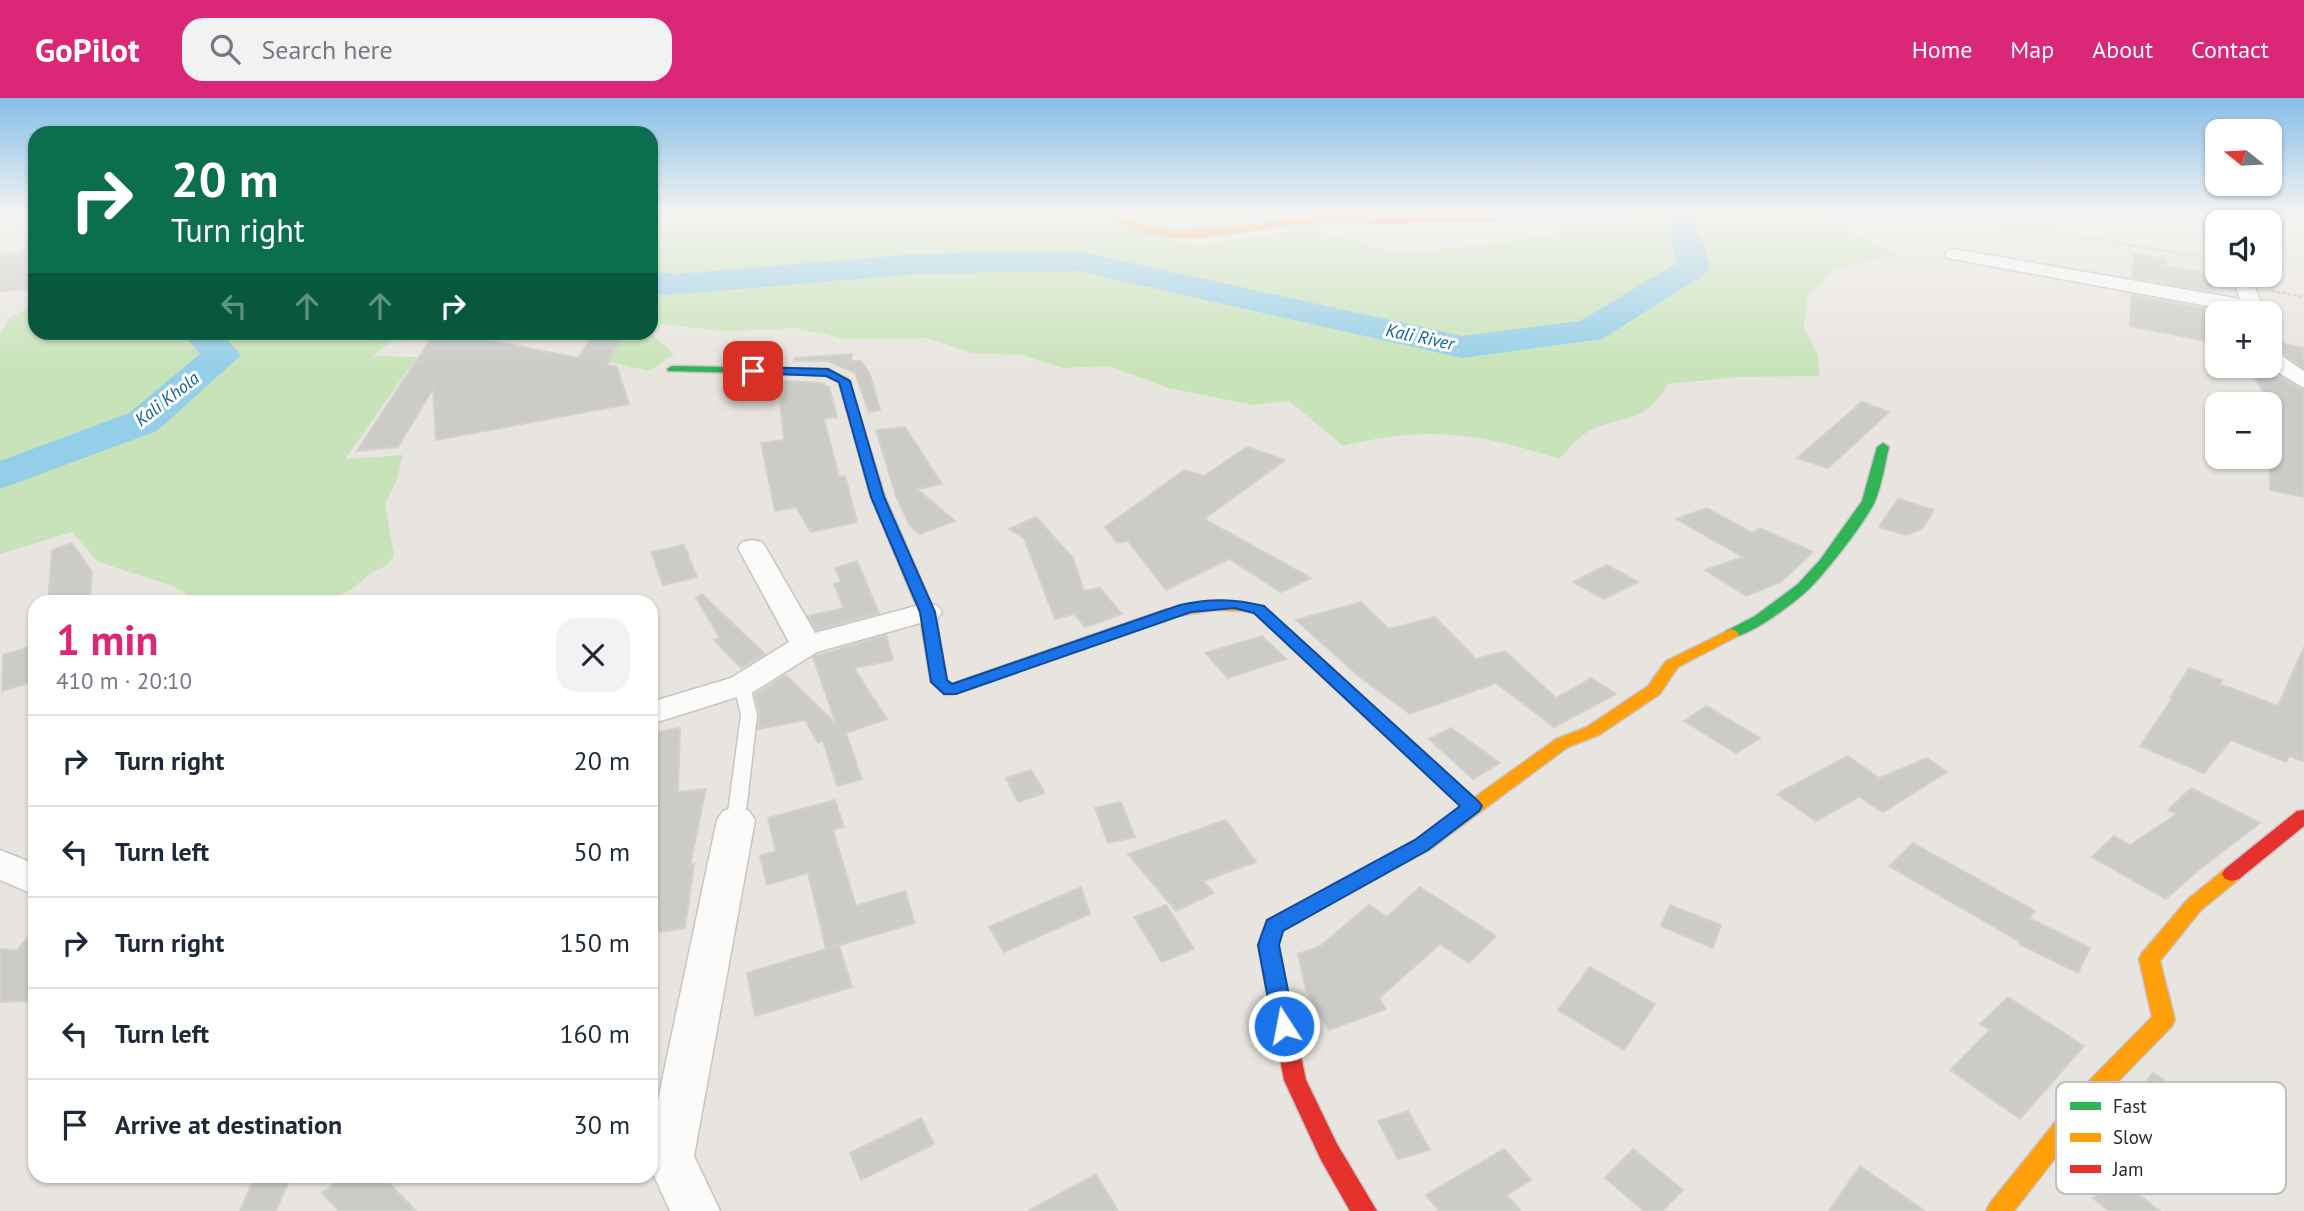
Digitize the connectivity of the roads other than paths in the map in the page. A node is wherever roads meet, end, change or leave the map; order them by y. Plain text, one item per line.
1 (2013, 265) edge
2 (2207, 301) edge
3 (2282, 360) edge
4 (2282, 364) edge
5 (2304, 368) edge
6 (672, 369) dead end
7 (2304, 381) edge
8 (1883, 447) dead end
9 (752, 548) dead end
10 (927, 612) junction
11 (806, 645) junction
12 (742, 685) junction
13 (658, 711) edge
14 (1472, 806) junction
15 (2304, 816) edge
16 (736, 820) joint
17 (0, 863) edge
18 (28, 877) edge
19 (2103, 1082) edge
20 (2056, 1139) edge
21 (695, 1211) edge
22 (1364, 1211) edge
23 (1999, 1211) edge

1 - 2 street
3 - 5 street
4 - 7 street
6 - 10 street
8 - 14 street
9 - 11 street
10 - 11 street
10 - 14 street
11 - 12 street
12 - 13 street
12 - 16 lane
14 - 22 street
15 - 19 street
16 - 21 street
17 - 18 street
20 - 23 street

